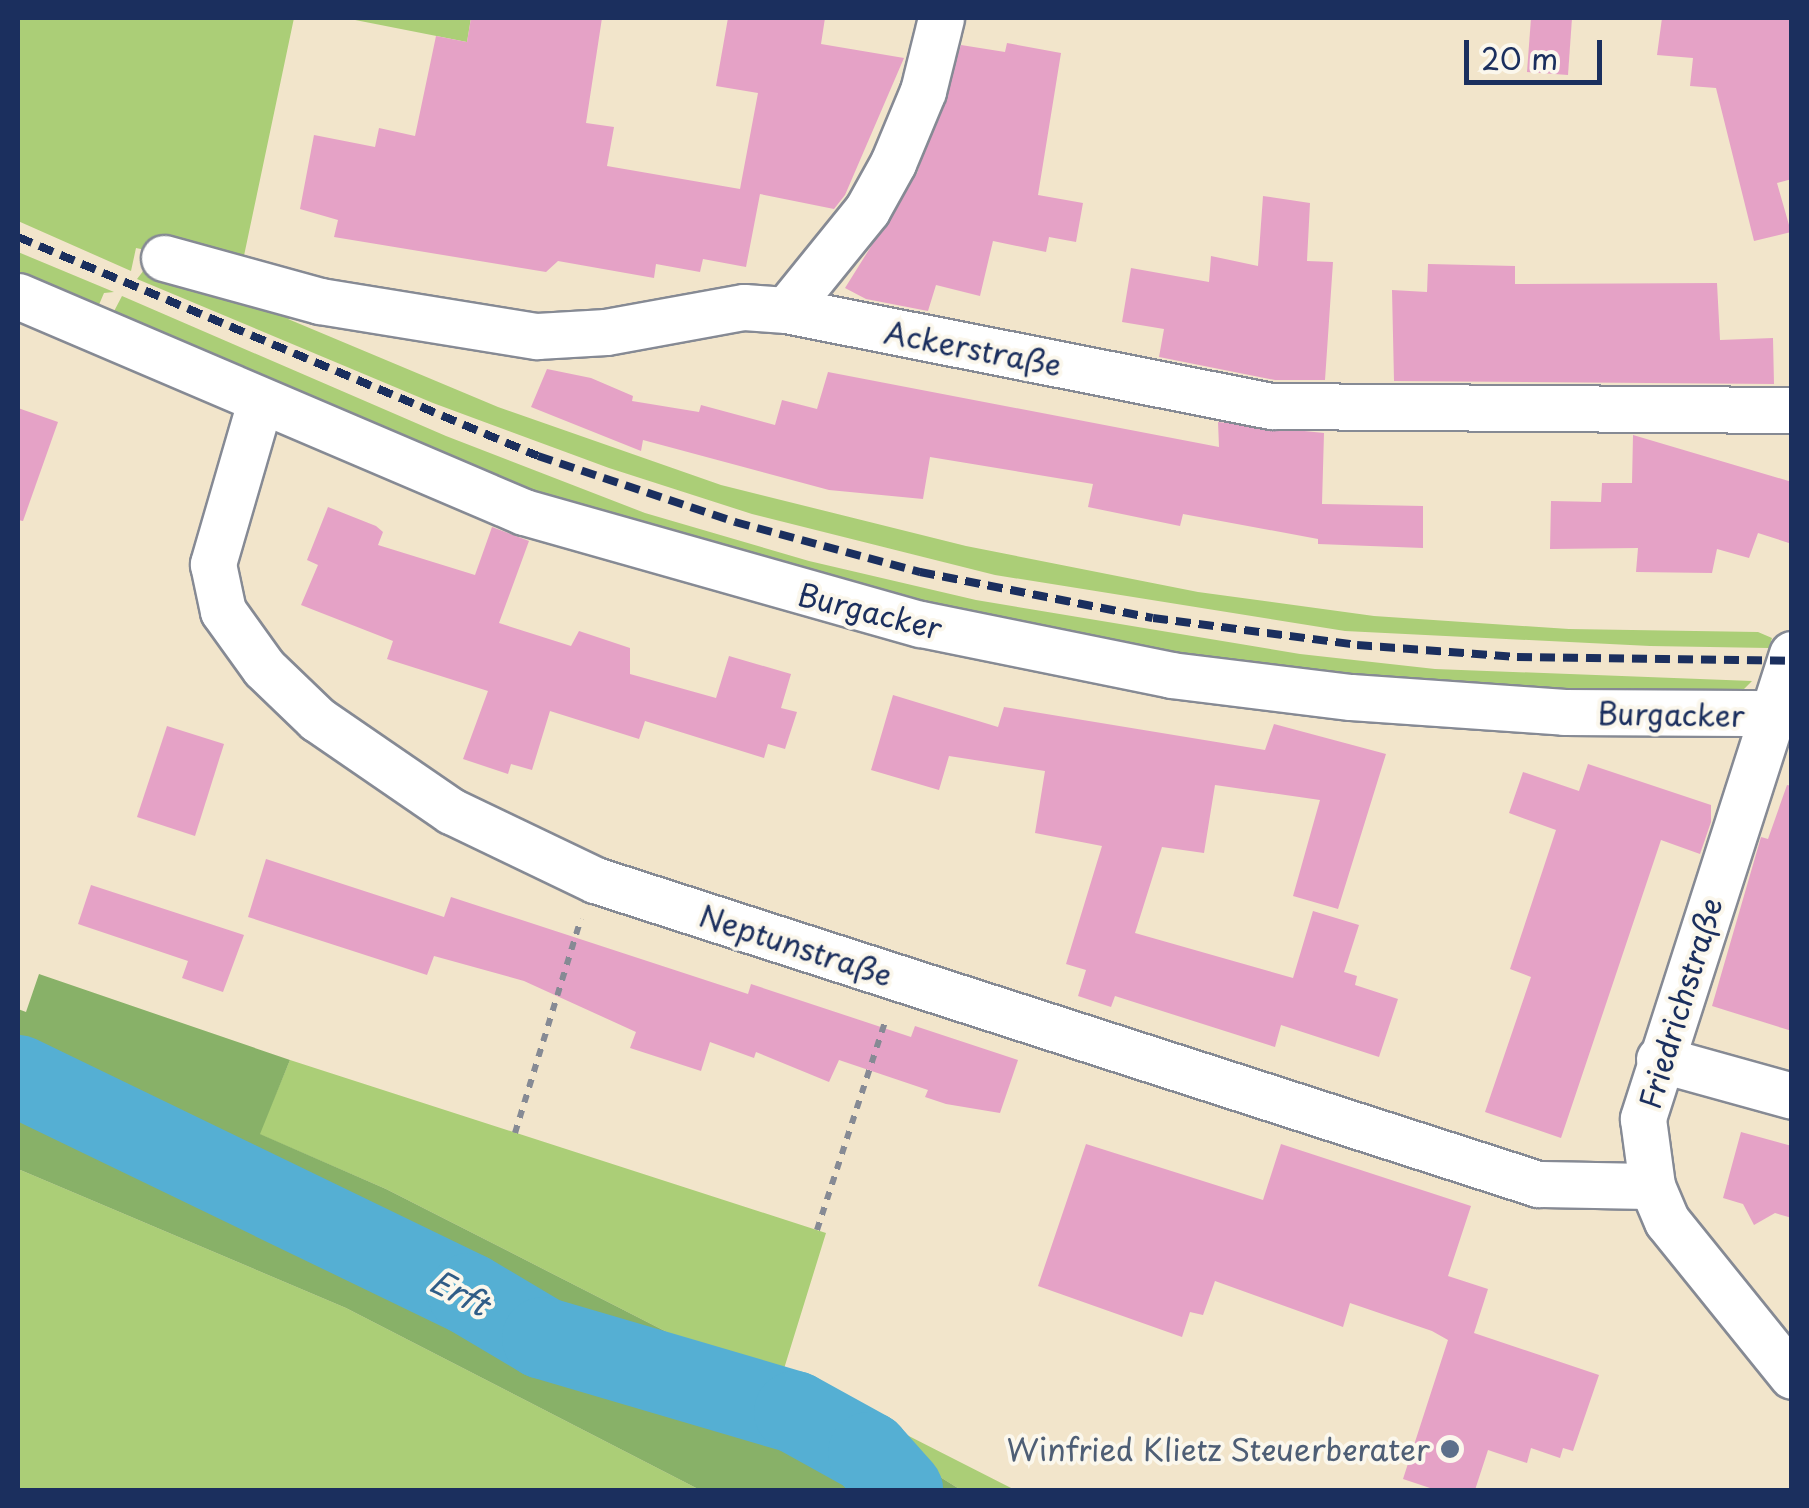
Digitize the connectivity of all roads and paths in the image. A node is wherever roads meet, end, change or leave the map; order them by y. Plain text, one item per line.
1 (941, 18) edge
2 (164, 258) dead end
3 (18, 296) edge
4 (786, 310) junction
5 (260, 402) junction
6 (1792, 410) edge
7 (1792, 654) edge
8 (1782, 715) edge
9 (594, 880) junction
10 (898, 978) junction
11 (1658, 1059) junction
12 (1792, 1096) edge
13 (515, 1133) dead end
14 (1652, 1186) junction
15 (817, 1230) dead end
16 (1792, 1376) edge

1 - 4 street
2 - 4 street, Ackerstraße
3 - 5 street, Burgacker
4 - 6 street, Ackerstraße
5 - 8 street, Burgacker
5 - 9 street, Neptunstraße
7 - 8 street, Friedrichstraße
8 - 11 street, Friedrichstraße
9 - 10 street, Neptunstraße
9 - 13 path
10 - 14 street, Neptunstraße
10 - 15 path
11 - 12 street
11 - 14 street, Friedrichstraße
14 - 16 street, Friedrichstraße

